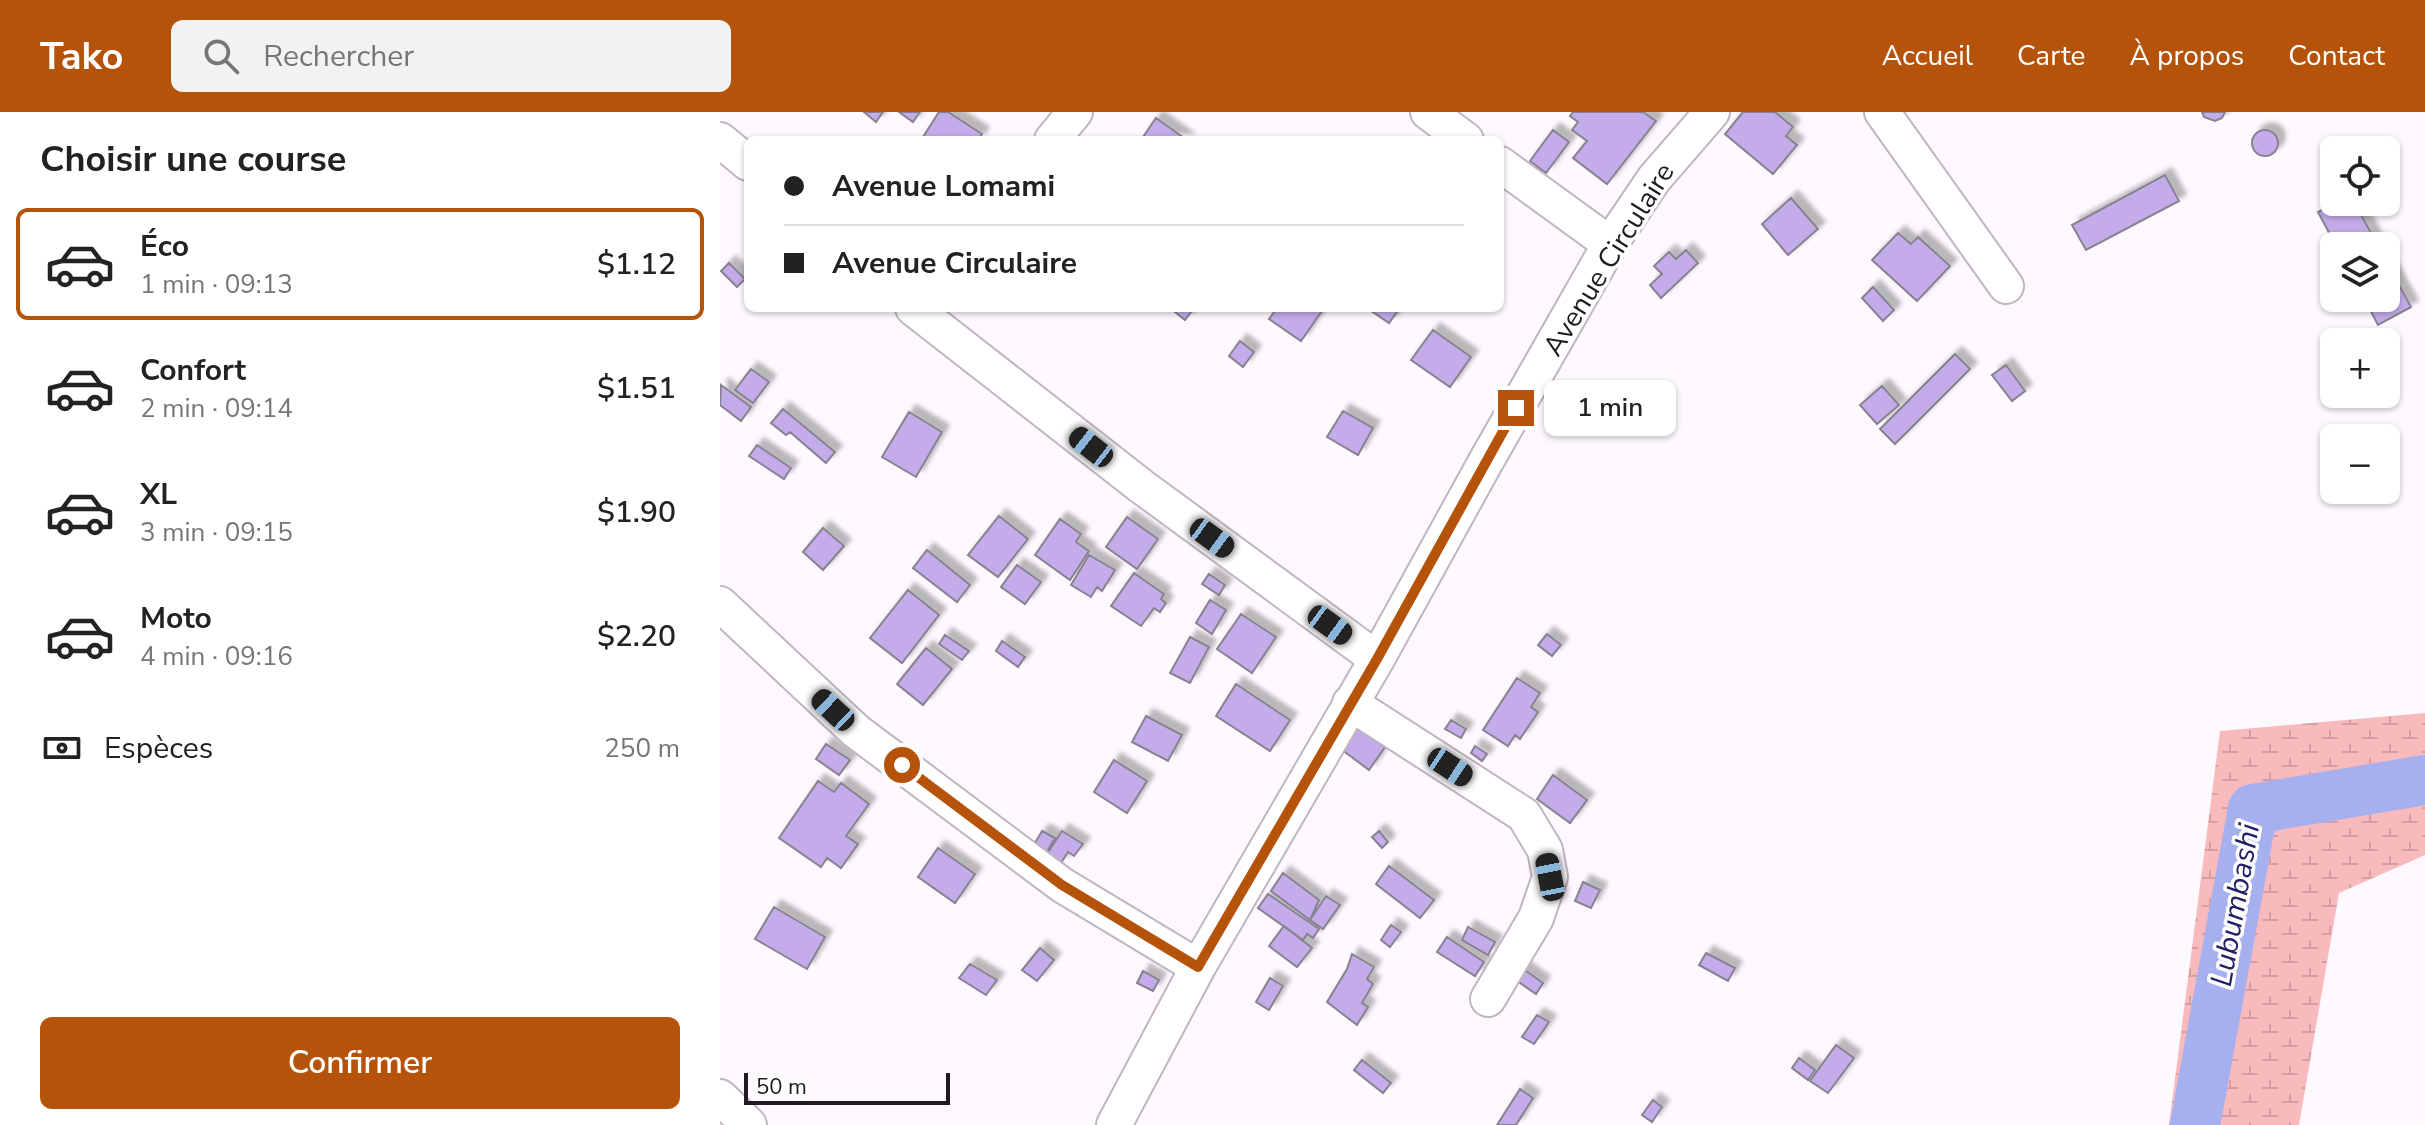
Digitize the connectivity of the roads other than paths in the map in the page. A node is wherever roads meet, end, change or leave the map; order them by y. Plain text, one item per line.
1 (1075, 112) edge
2 (1428, 112) edge
3 (1712, 112) edge
4 (1882, 112) edge
5 (1055, 136) edge
6 (1461, 136) edge
7 (720, 140) edge
8 (744, 160) edge
9 (1504, 167) edge
10 (1610, 244) junction
11 (2006, 286) dead end
12 (920, 312) edge
13 (720, 604) edge
14 (1377, 659) junction
15 (1350, 703) junction
16 (1198, 967) junction
17 (1488, 999) dead end
18 (720, 1097) edge
19 (749, 1125) edge
20 (1114, 1125) edge

1 - 5 street
2 - 6 street
3 - 10 street, Avenue Circulaire
4 - 11 street
7 - 8 street
9 - 10 street
10 - 14 street, Avenue Circulaire
12 - 14 street
13 - 16 street
14 - 15 street, Avenue Circulaire
15 - 16 street, Avenue Circulaire
15 - 17 street
16 - 20 street, Avenue Circulaire
18 - 19 street

